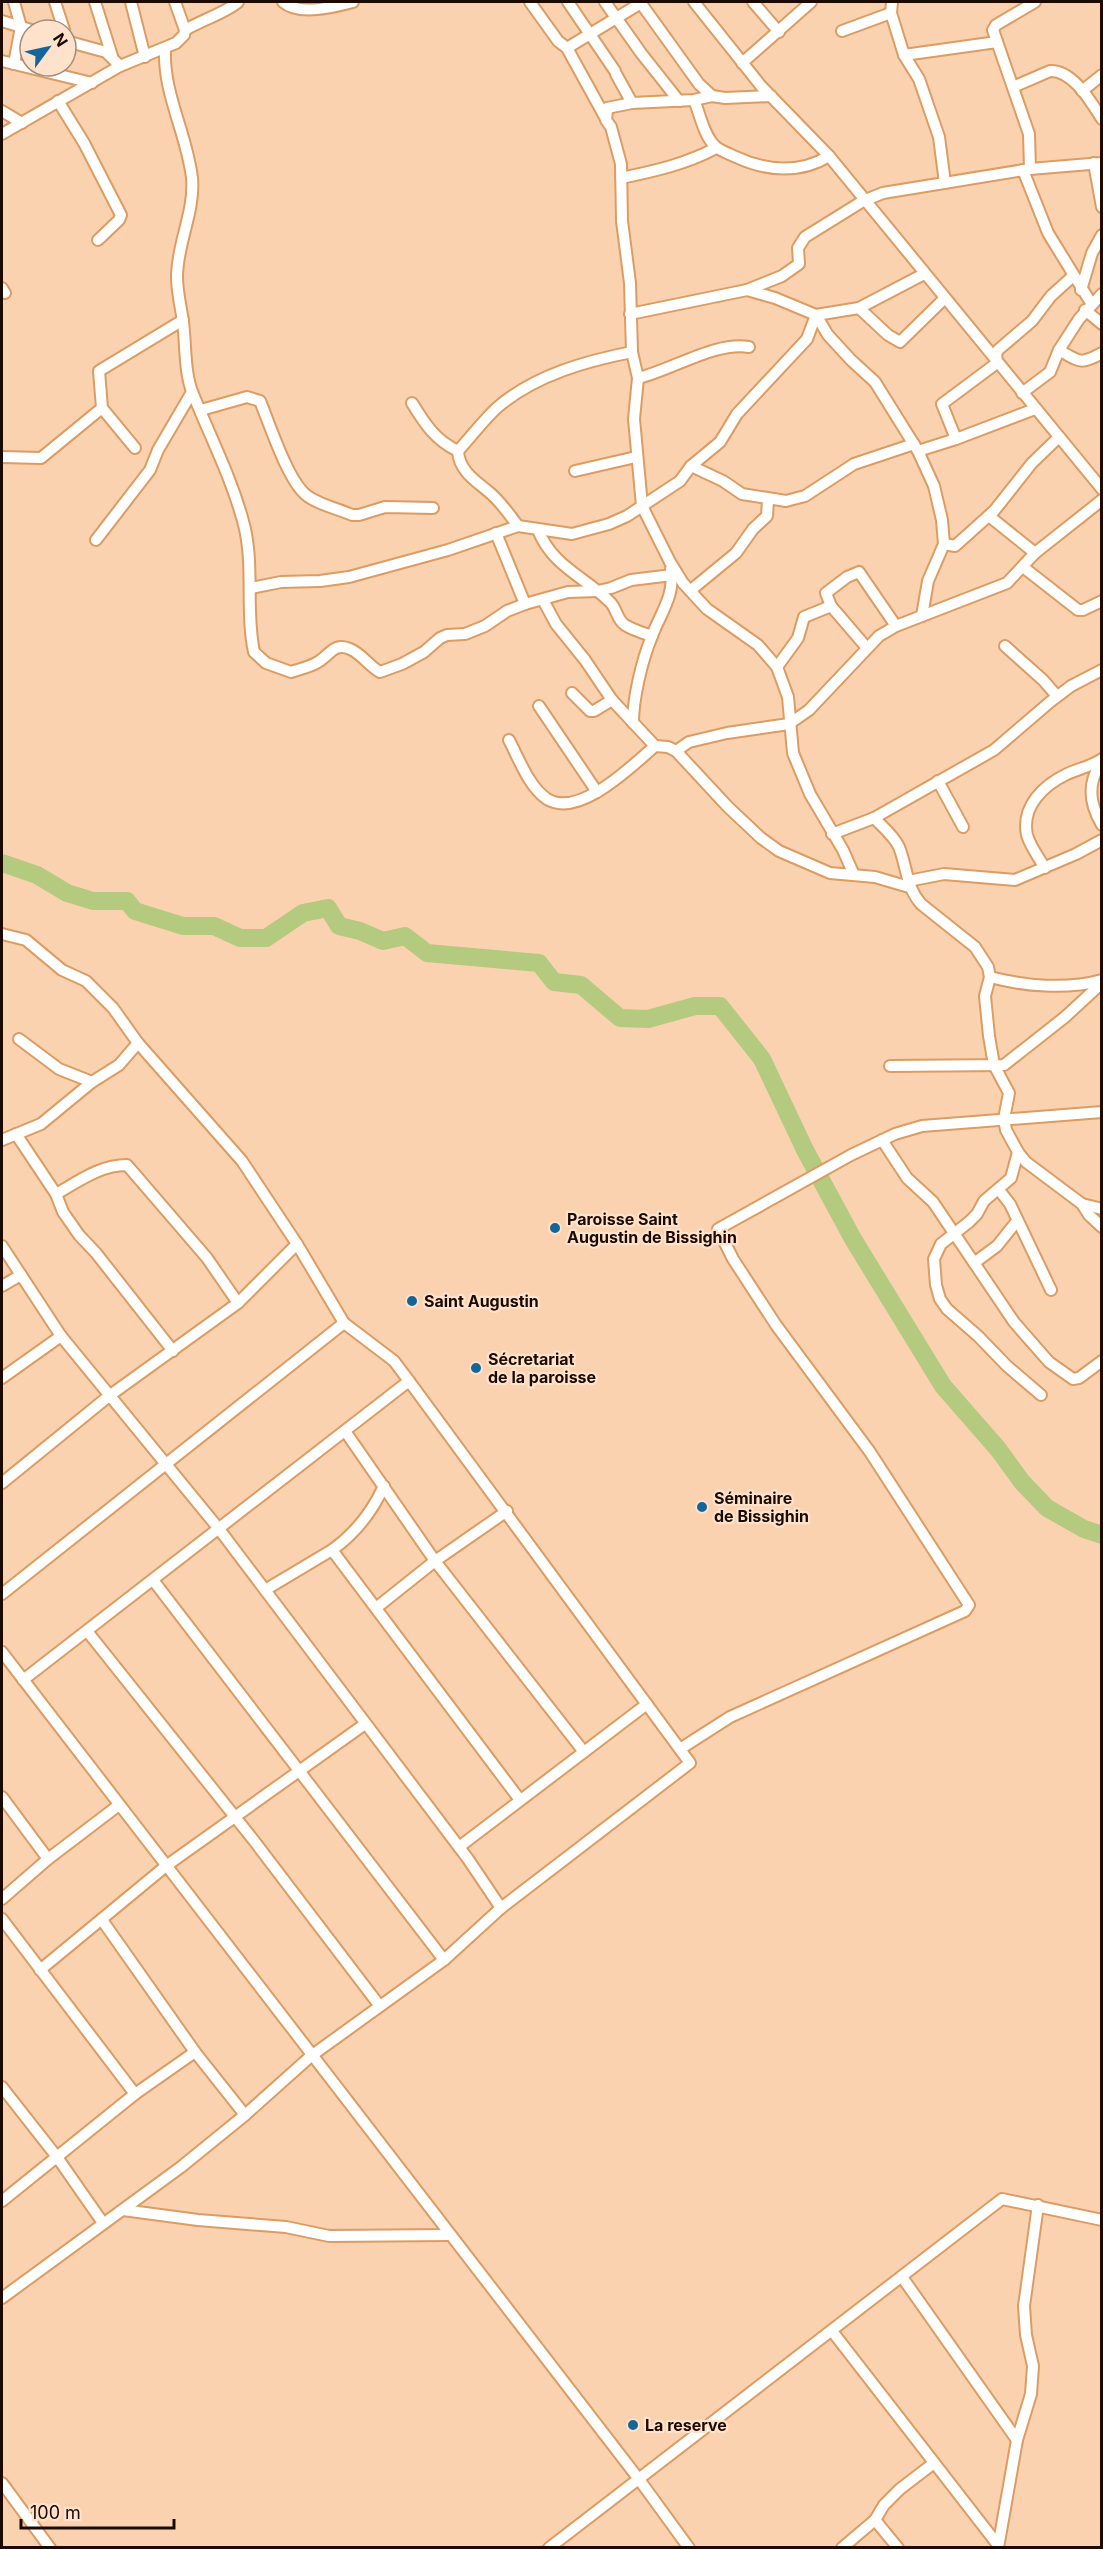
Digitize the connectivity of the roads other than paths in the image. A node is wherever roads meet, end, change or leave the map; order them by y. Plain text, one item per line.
1 (14, 2) edge
2 (55, 2) edge
3 (95, 2) edge
4 (131, 2) edge
5 (175, 2) edge
6 (238, 2) edge
7 (283, 2) edge
8 (352, 2) edge
9 (568, 2) edge
10 (605, 2) edge
11 (641, 2) edge
12 (694, 2) edge
13 (753, 2) edge
14 (811, 2) edge
15 (1035, 2) edge
16 (535, 3) edge
17 (891, 7) edge
18 (21, 18) edge
19 (60, 18) edge
20 (618, 18) junction
21 (2, 21) edge
22 (18, 26) edge
23 (185, 30) junction
24 (842, 31) dead end
25 (779, 32) junction
26 (591, 33) junction
27 (78, 41) edge
28 (997, 42) junction
29 (567, 48) junction
30 (165, 49) junction
31 (18, 52) edge
32 (904, 55) junction
33 (112, 56) junction
34 (145, 57) junction
35 (2, 61) edge
36 (742, 63) junction
37 (14, 64) junction
38 (120, 66) junction
39 (1101, 75) edge
40 (92, 83) junction
41 (1013, 87) junction
42 (1082, 92) junction
43 (712, 96) junction
44 (771, 96) junction
45 (679, 100) junction
46 (694, 100) junction
47 (58, 101) junction
48 (632, 103) junction
49 (2, 111) edge
50 (607, 113) junction
51 (1101, 119) edge
52 (22, 123) junction
53 (2, 135) edge
54 (716, 148) junction
55 (829, 156) junction
56 (1098, 163) edge
57 (1026, 170) junction
58 (621, 178) junction
59 (945, 183) junction
60 (863, 201) junction
61 (1101, 207) edge
62 (1101, 235) edge
63 (98, 240) dead end
64 (924, 274) junction
65 (1072, 277) junction
66 (747, 290) junction
67 (1081, 291) junction
68 (1101, 294) edge
69 (944, 298) junction
70 (1088, 307) junction
71 (859, 308) junction
72 (630, 314) junction
73 (816, 315) junction
74 (183, 320) junction
75 (1101, 324) edge
76 (749, 347) dead end
77 (1059, 350) junction
78 (632, 352) junction
79 (1101, 353) edge
80 (997, 363) junction
81 (638, 378) junction
82 (192, 392) junction
83 (1022, 393) junction
84 (412, 403) dead end
85 (102, 408) junction
86 (1035, 409) junction
87 (201, 410) junction
88 (1059, 437) junction
89 (956, 439) junction
90 (916, 447) junction
91 (135, 448) dead end
92 (458, 451) junction
93 (2, 457) edge
94 (636, 457) junction
95 (691, 466) junction
96 (575, 471) dead end
97 (1101, 489) edge
98 (768, 500) junction
99 (1101, 500) edge
100 (642, 506) junction
101 (433, 508) dead end
102 (989, 516) junction
103 (518, 526) junction
104 (538, 530) junction
105 (496, 533) junction
106 (96, 540) dead end
107 (944, 544) junction
108 (1035, 553) junction
109 (670, 562) junction
110 (1023, 567) junction
111 (672, 574) junction
112 (251, 588) junction
113 (691, 590) junction
114 (598, 591) junction
115 (543, 600) junction
116 (1101, 601) edge
117 (525, 604) junction
118 (831, 606) junction
119 (922, 616) junction
120 (896, 626) junction
121 (652, 636) junction
122 (1005, 646) dead end
123 (867, 648) junction
124 (777, 667) junction
125 (1101, 670) edge
126 (572, 693) dead end
127 (1057, 696) junction
128 (612, 700) junction
129 (539, 706) dead end
130 (633, 723) junction
131 (789, 724) junction
132 (509, 740) dead end
133 (655, 746) junction
134 (676, 750) junction
135 (1100, 764) edge
136 (939, 781) junction
137 (597, 792) junction
138 (874, 819) junction
139 (1101, 825) edge
140 (963, 827) dead end
141 (832, 834) junction
142 (1101, 840) edge
143 (1045, 868) junction
144 (854, 875) junction
145 (909, 884) junction
146 (2, 934) edge
147 (990, 977) junction
148 (1101, 981) edge
149 (19, 1039) dead end
150 (138, 1043) junction
151 (994, 1065) junction
152 (891, 1066) dead end
153 (92, 1082) junction
154 (1101, 1112) edge
155 (1004, 1119) junction
156 (15, 1134) junction
157 (2, 1140) edge
158 (882, 1140) junction
159 (1018, 1152) junction
160 (999, 1191) junction
161 (56, 1194) junction
162 (1083, 1204) junction
163 (1101, 1209) edge
164 (1017, 1221) junction
165 (1101, 1227) edge
166 (955, 1233) junction
167 (297, 1244) junction
168 (2, 1246) edge
169 (974, 1263) junction
170 (21, 1275) junction
171 (2, 1287) edge
172 (1051, 1290) dead end
173 (238, 1302) junction
174 (344, 1323) junction
175 (61, 1336) junction
176 (173, 1351) junction
177 (1101, 1361) edge
178 (2, 1378) edge
179 (409, 1380) junction
180 (1041, 1395) dead end
181 (109, 1396) junction
182 (345, 1431) junction
183 (165, 1464) junction
184 (2, 1482) edge
185 (384, 1486) junction
186 (507, 1511) junction
187 (219, 1529) junction
188 (332, 1550) junction
189 (435, 1561) junction
190 (153, 1580) junction
191 (265, 1590) junction
192 (2, 1594) edge
193 (376, 1608) junction
194 (87, 1631) junction
195 (2, 1652) edge
196 (23, 1680) junction
197 (647, 1704) junction
198 (365, 1724) junction
199 (680, 1749) junction
200 (584, 1752) junction
201 (299, 1771) junction
202 (2, 1797) edge
203 (520, 1800) junction
204 (119, 1805) junction
205 (235, 1817) junction
206 (459, 1847) junction
207 (48, 1859) junction
208 (166, 1866) junction
209 (2, 1899) edge
210 (501, 1908) junction
211 (2, 1919) edge
212 (102, 1920) junction
213 (444, 1960) junction
214 (40, 1970) junction
215 (379, 2005) junction
216 (195, 2052) junction
217 (311, 2056) junction
218 (3, 2091) edge
219 (135, 2094) junction
220 (245, 2115) junction
221 (57, 2157) junction
222 (2, 2201) edge
223 (1038, 2205) junction
224 (123, 2210) junction
225 (1101, 2220) edge
226 (103, 2223) junction
227 (450, 2235) junction
228 (902, 2277) junction
229 (2, 2298) edge
230 (832, 2331) junction
231 (1017, 2440) junction
232 (934, 2463) junction
233 (638, 2478) junction
234 (2, 2483) edge
235 (875, 2520) junction
236 (564, 2543) edge
237 (998, 2546) edge
238 (51, 2547) edge
239 (549, 2547) edge
240 (689, 2547) edge
241 (842, 2547) edge
242 (898, 2547) edge

1 - 18 street
2 - 19 street
3 - 33 street
4 - 34 street
5 - 23 street
6 - 23 street
7 - 8 street
9 - 26 street
10 - 20 street
11 - 20 street
11 - 43 street
12 - 36 street
13 - 25 street
14 - 25 street
15 - 28 street
16 - 29 street
17 - 24 street
17 - 32 street
20 - 26 street
20 - 45 street
21 - 22 street
23 - 30 street
25 - 36 street
26 - 29 street
26 - 48 street
27 - 33 street
28 - 32 street
28 - 41 street
29 - 50 street
30 - 34 street
30 - 74 street
31 - 37 street
32 - 59 street
33 - 38 street
34 - 38 street
35 - 37 street
36 - 44 street
37 - 40 street
38 - 40 street
39 - 42 street
40 - 47 street
41 - 42 street
41 - 57 street
42 - 51 street
43 - 44 street
43 - 46 street
44 - 55 street
45 - 46 street
45 - 48 street
46 - 54 street
47 - 52 street
47 - 63 street
48 - 50 street
49 - 52 street
50 - 58 street
52 - 53 street
54 - 55 street
54 - 58 street
55 - 60 street
56 - 57 street
56 - 61 street
57 - 59 street
57 - 65 street
58 - 72 street
59 - 60 street
60 - 64 street
60 - 66 street
62 - 67 street
64 - 69 street
64 - 71 street
65 - 67 street
65 - 80 street
66 - 72 street
66 - 73 street
67 - 70 street
68 - 70 street
69 - 71 street
69 - 80 street
70 - 75 street
70 - 77 street
71 - 73 street
72 - 78 street
73 - 90 street
73 - 95 street
74 - 82 street
74 - 85 street
76 - 81 street
77 - 79 street
77 - 83 street
78 - 81 street
78 - 92 street
80 - 83 street
80 - 89 street
81 - 94 street
82 - 87 street
82 - 106 street
83 - 86 street
84 - 92 street
85 - 91 street
85 - 93 street
86 - 88 street
86 - 89 street
87 - 101 street
87 - 112 street
88 - 97 street
88 - 102 street
89 - 90 street
90 - 98 street
90 - 107 street
92 - 103 street
94 - 96 street
94 - 100 street
95 - 98 street
95 - 100 street
98 - 113 street
99 - 108 street
100 - 104 street
100 - 109 street
102 - 107 street
102 - 108 street
103 - 104 street
103 - 105 street
104 - 114 street
105 - 112 street
105 - 117 street
107 - 119 street
108 - 110 street
109 - 111 street
109 - 113 street
110 - 116 street
110 - 119 street
111 - 114 street
111 - 121 street
112 - 117 street
113 - 124 street
114 - 115 street
114 - 121 street
115 - 117 street
115 - 128 street
118 - 120 street
118 - 123 street
118 - 124 street
119 - 120 street
120 - 123 street
121 - 130 street
122 - 127 street
123 - 131 street
124 - 131 street
125 - 127 street
126 - 128 street
127 - 136 street
128 - 130 street
129 - 137 street
130 - 133 street
131 - 134 street
131 - 141 street
132 - 137 street
133 - 134 street
133 - 137 street
134 - 144 street
135 - 139 street
135 - 143 street
136 - 138 street
136 - 140 street
138 - 141 street
138 - 145 street
141 - 144 street
142 - 143 street
143 - 145 street
144 - 145 street
145 - 147 street
146 - 150 street
147 - 148 street
147 - 151 street
148 - 151 street
149 - 153 street
150 - 153 street
150 - 167 street
151 - 152 street
151 - 155 street
153 - 156 street
154 - 155 street
155 - 158 street
155 - 159 street
156 - 157 street
156 - 161 street
158 - 166 street
158 - 199 street
159 - 160 street
159 - 162 street
160 - 164 street
160 - 166 street
161 - 173 street
161 - 176 street
162 - 163 street
162 - 165 street
164 - 169 street
164 - 172 street
166 - 169 street
166 - 180 street
167 - 173 street
167 - 174 street
168 - 170 street
169 - 177 street
170 - 171 street
170 - 175 street
173 - 176 street
174 - 179 street
174 - 183 street
175 - 178 street
175 - 181 street
176 - 181 street
179 - 182 street
179 - 186 street
181 - 183 street
181 - 184 street
182 - 185 street
182 - 187 street
183 - 187 street
183 - 192 street
185 - 188 street
185 - 189 street
186 - 189 street
186 - 197 street
187 - 190 street
187 - 191 street
188 - 191 street
188 - 193 street
189 - 193 street
189 - 200 street
190 - 194 street
190 - 201 street
191 - 198 street
193 - 203 street
194 - 196 street
194 - 205 street
195 - 196 street
196 - 204 street
197 - 199 street
197 - 200 street
198 - 201 street
198 - 206 street
199 - 210 street
200 - 203 street
201 - 205 street
201 - 213 street
202 - 207 street
203 - 206 street
204 - 207 street
204 - 208 street
205 - 208 street
205 - 215 street
206 - 210 street
207 - 209 street
208 - 212 street
208 - 217 street
210 - 213 street
211 - 214 street
212 - 214 street
212 - 216 street
213 - 215 street
214 - 219 street
215 - 217 street
216 - 219 street
216 - 220 street
217 - 220 street
217 - 227 street
218 - 221 street
219 - 221 street
220 - 224 street
221 - 222 street
221 - 226 street
223 - 225 street
223 - 228 street
223 - 231 street
224 - 226 street
224 - 227 street
226 - 229 street
227 - 233 street
228 - 230 street
228 - 231 street
230 - 232 street
230 - 233 street
231 - 237 street
232 - 235 street
232 - 237 street
233 - 236 street
233 - 240 street
234 - 238 street
235 - 241 street
235 - 242 street
236 - 239 street

